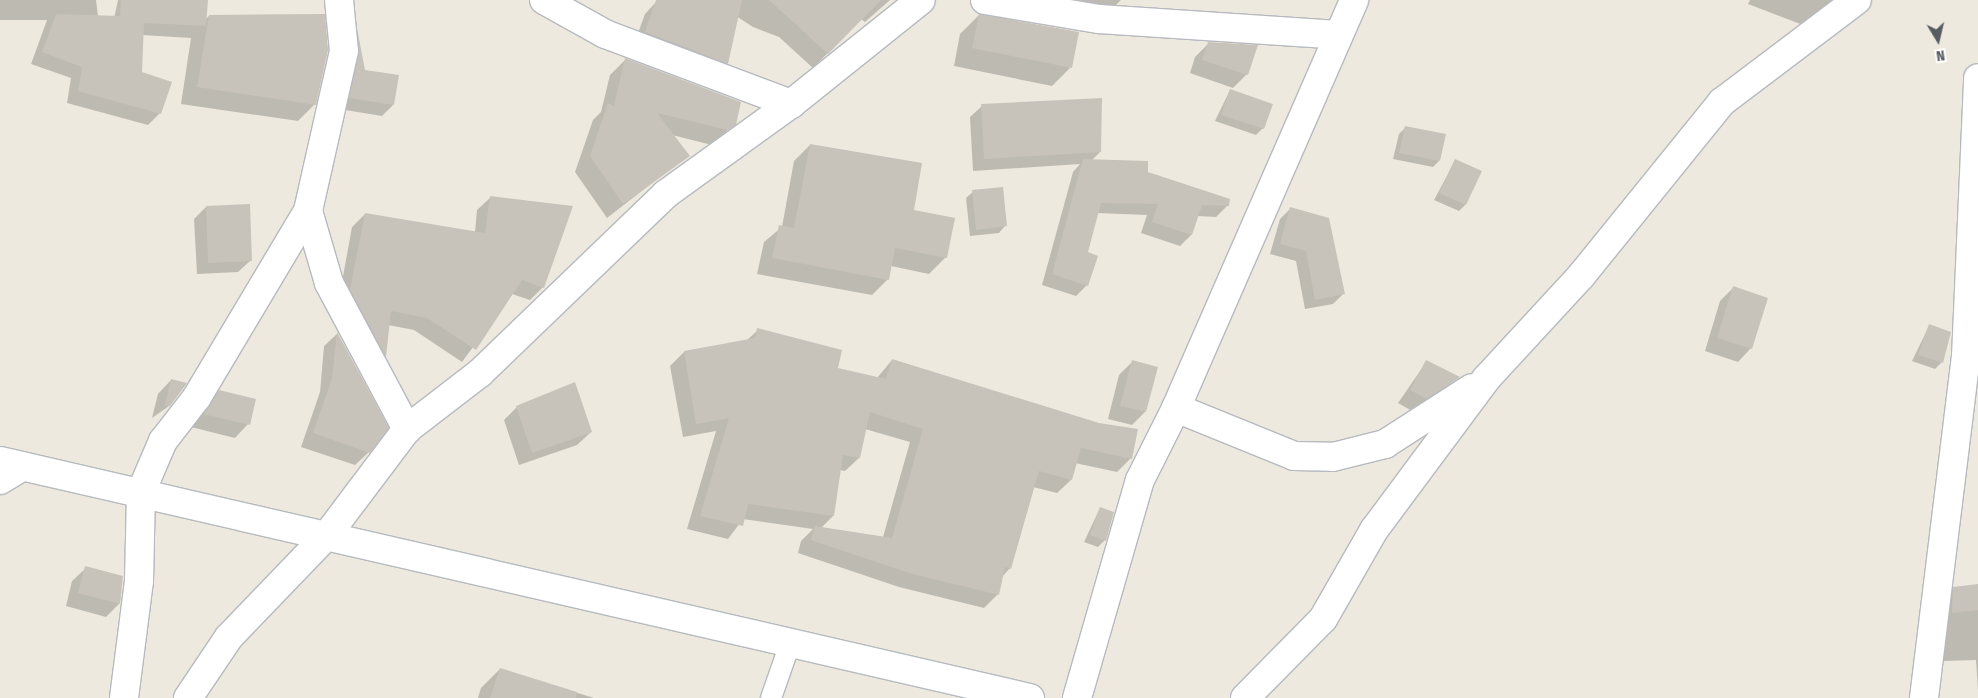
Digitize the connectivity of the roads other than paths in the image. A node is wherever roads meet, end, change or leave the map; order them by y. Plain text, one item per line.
1 (339, 0) edge
2 (544, 0) edge
3 (921, 0) edge
4 (985, 0) edge
5 (1354, 0) edge
6 (1857, 0) edge
7 (1338, 35) junction
8 (1978, 78) edge
9 (792, 104) junction
10 (308, 211) junction
11 (1486, 379) junction
12 (1176, 408) junction
13 (407, 429) junction
14 (7, 469) edge
15 (140, 492) junction
16 (328, 534) junction
17 (792, 641) junction
18 (1025, 697) edge
19 (124, 698) edge
20 (188, 698) edge
21 (771, 698) edge
22 (1077, 698) edge
23 (1245, 698) edge
24 (1924, 698) edge

1 - 10 street
2 - 9 street
3 - 9 street
4 - 7 street
5 - 7 street
6 - 11 street
7 - 12 street
8 - 24 street
9 - 13 street
10 - 13 street
10 - 15 street
11 - 12 street
11 - 23 street
12 - 22 street
13 - 16 street
14 - 15 street
15 - 16 street
15 - 19 street
16 - 17 street
16 - 20 street
17 - 18 street
17 - 21 lane

